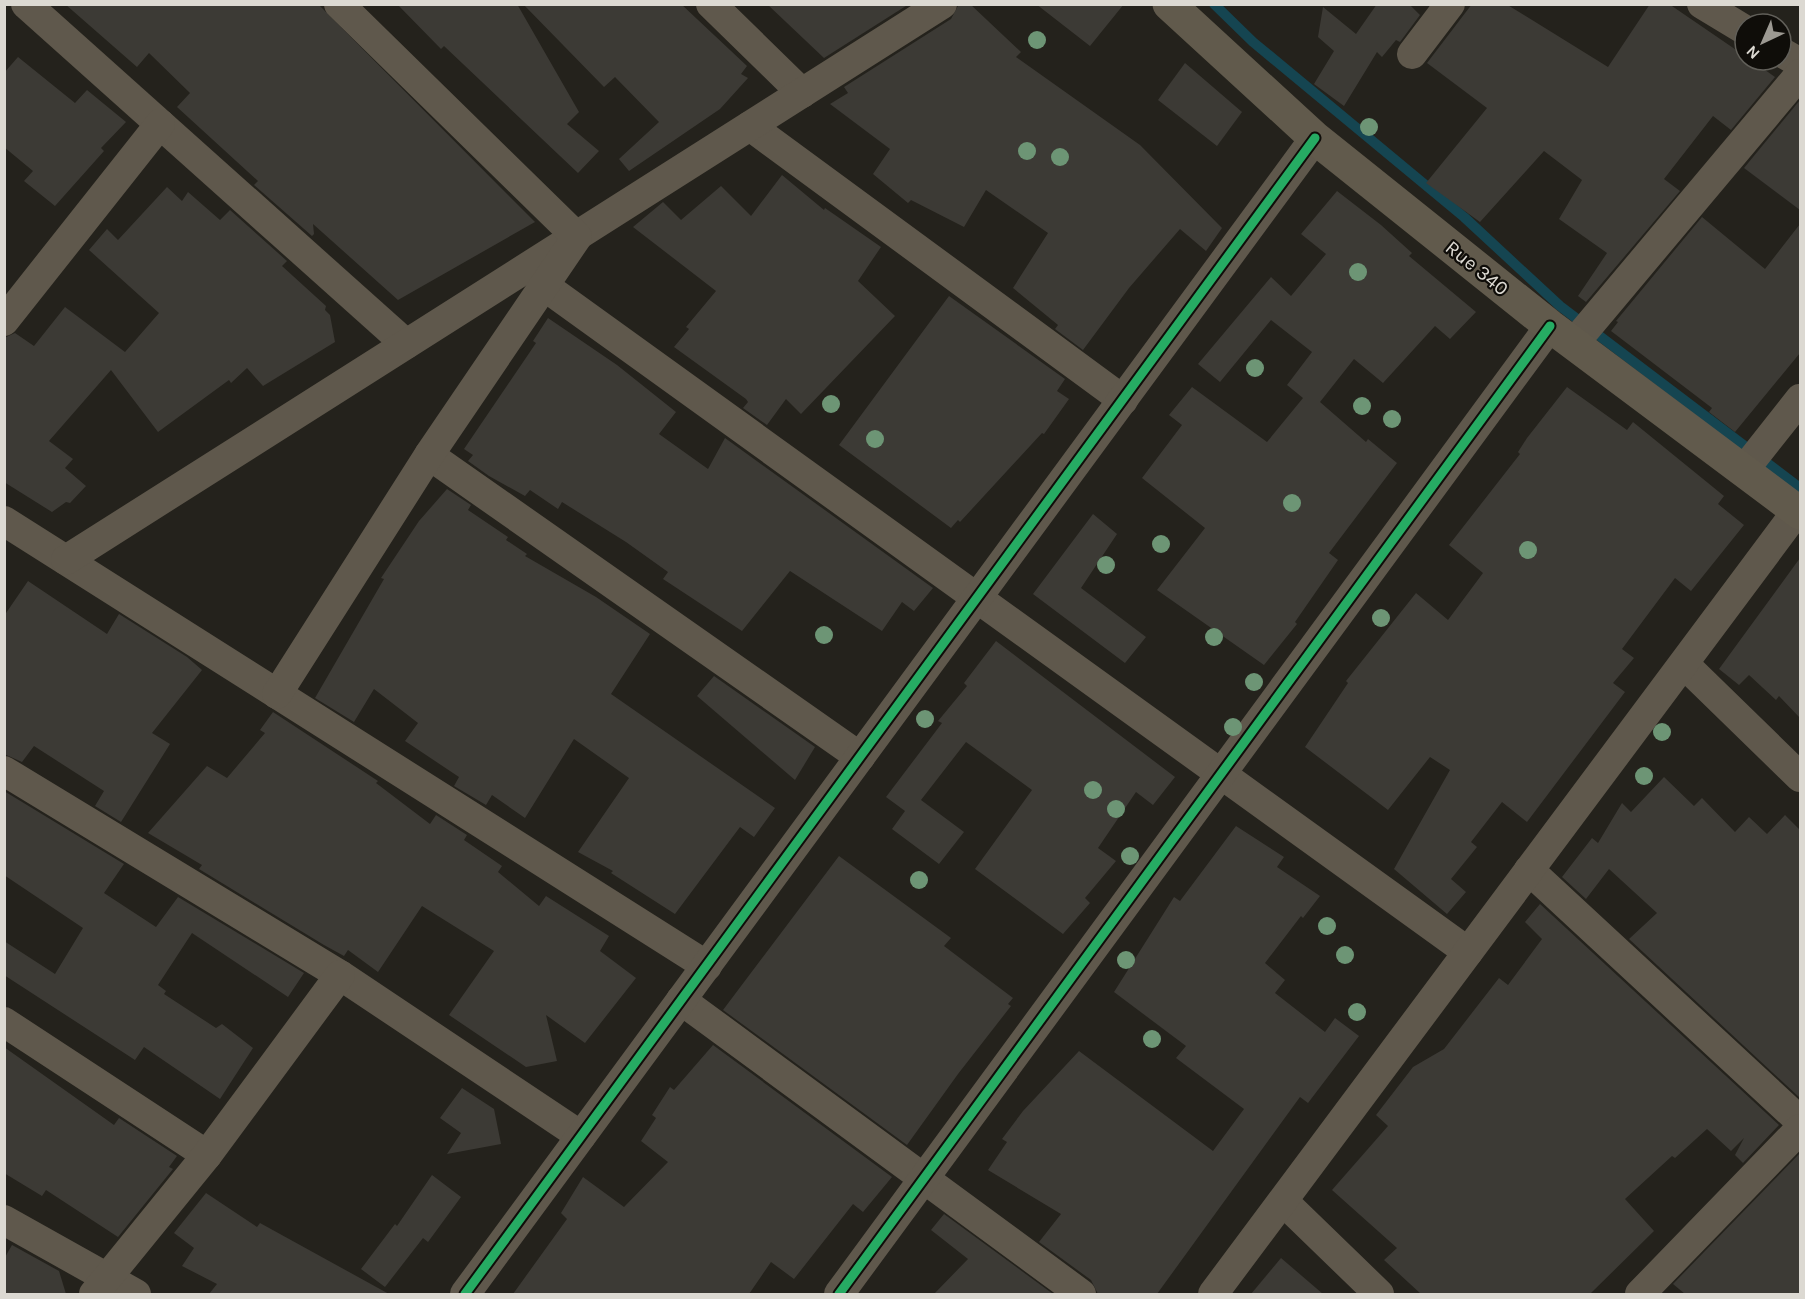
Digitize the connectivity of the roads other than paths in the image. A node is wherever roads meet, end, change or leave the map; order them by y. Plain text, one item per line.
1 (26, 4) edge
2 (339, 4) edge
3 (711, 4) edge
4 (942, 4) edge
5 (1169, 4) edge
6 (1450, 4) edge
7 (1702, 4) edge
8 (1733, 23) edge
9 (1412, 54) dead end
10 (1800, 74) edge
11 (802, 93) junction
12 (160, 124) junction
13 (750, 126) junction
14 (1315, 138) junction
15 (577, 237) junction
16 (543, 285) junction
17 (4, 321) edge
18 (1562, 334) junction
19 (406, 344) junction
20 (1800, 399) edge
21 (1123, 400) junction
22 (429, 455) junction
23 (1744, 470) junction
24 (1799, 512) edge
25 (4, 521) edge
26 (66, 560) junction
27 (977, 599) junction
28 (1684, 664) junction
29 (277, 694) junction
30 (860, 757) junction
31 (4, 771) edge
32 (1221, 774) junction
33 (1800, 777) edge
34 (1529, 870) junction
35 (1468, 952) junction
36 (707, 966) junction
37 (340, 975) junction
38 (681, 1000) junction
39 (4, 1022) edge
40 (1800, 1121) edge
41 (1800, 1129) edge
42 (581, 1136) junction
43 (207, 1155) junction
44 (924, 1178) junction
45 (1282, 1201) junction
46 (4, 1220) edge
47 (100, 1286) edge
48 (136, 1294) edge
49 (465, 1294) edge
50 (839, 1294) edge
51 (1081, 1294) edge
52 (1213, 1294) edge
53 (1379, 1294) edge
54 (1640, 1294) edge

1 - 12 street
2 - 15 street
3 - 11 street
4 - 11 street
5 - 14 street, Rue 340
6 - 9 street
7 - 8 street
10 - 18 street
11 - 13 street
12 - 17 street
12 - 19 street
13 - 15 street
13 - 21 street
14 - 18 street, Rue 340
14 - 21 street
15 - 16 street
15 - 19 street
16 - 22 street
16 - 27 street
18 - 23 street, Rue 340
18 - 32 street
19 - 26 street
20 - 23 street
21 - 27 street
22 - 29 street
22 - 30 street
23 - 24 street, Rue 340
24 - 28 street
25 - 26 street
26 - 29 street
27 - 30 street
27 - 32 street
28 - 33 street
28 - 34 street
29 - 36 street
30 - 36 street
31 - 37 street
32 - 35 street
32 - 44 street
34 - 35 street
34 - 40 street
35 - 45 street
36 - 38 street
37 - 42 street
37 - 43 street
38 - 42 street
38 - 44 street
39 - 43 street
41 - 54 street
42 - 49 street
43 - 47 street
44 - 50 street
44 - 51 street
45 - 52 street
45 - 53 street
46 - 47 street
47 - 48 street

